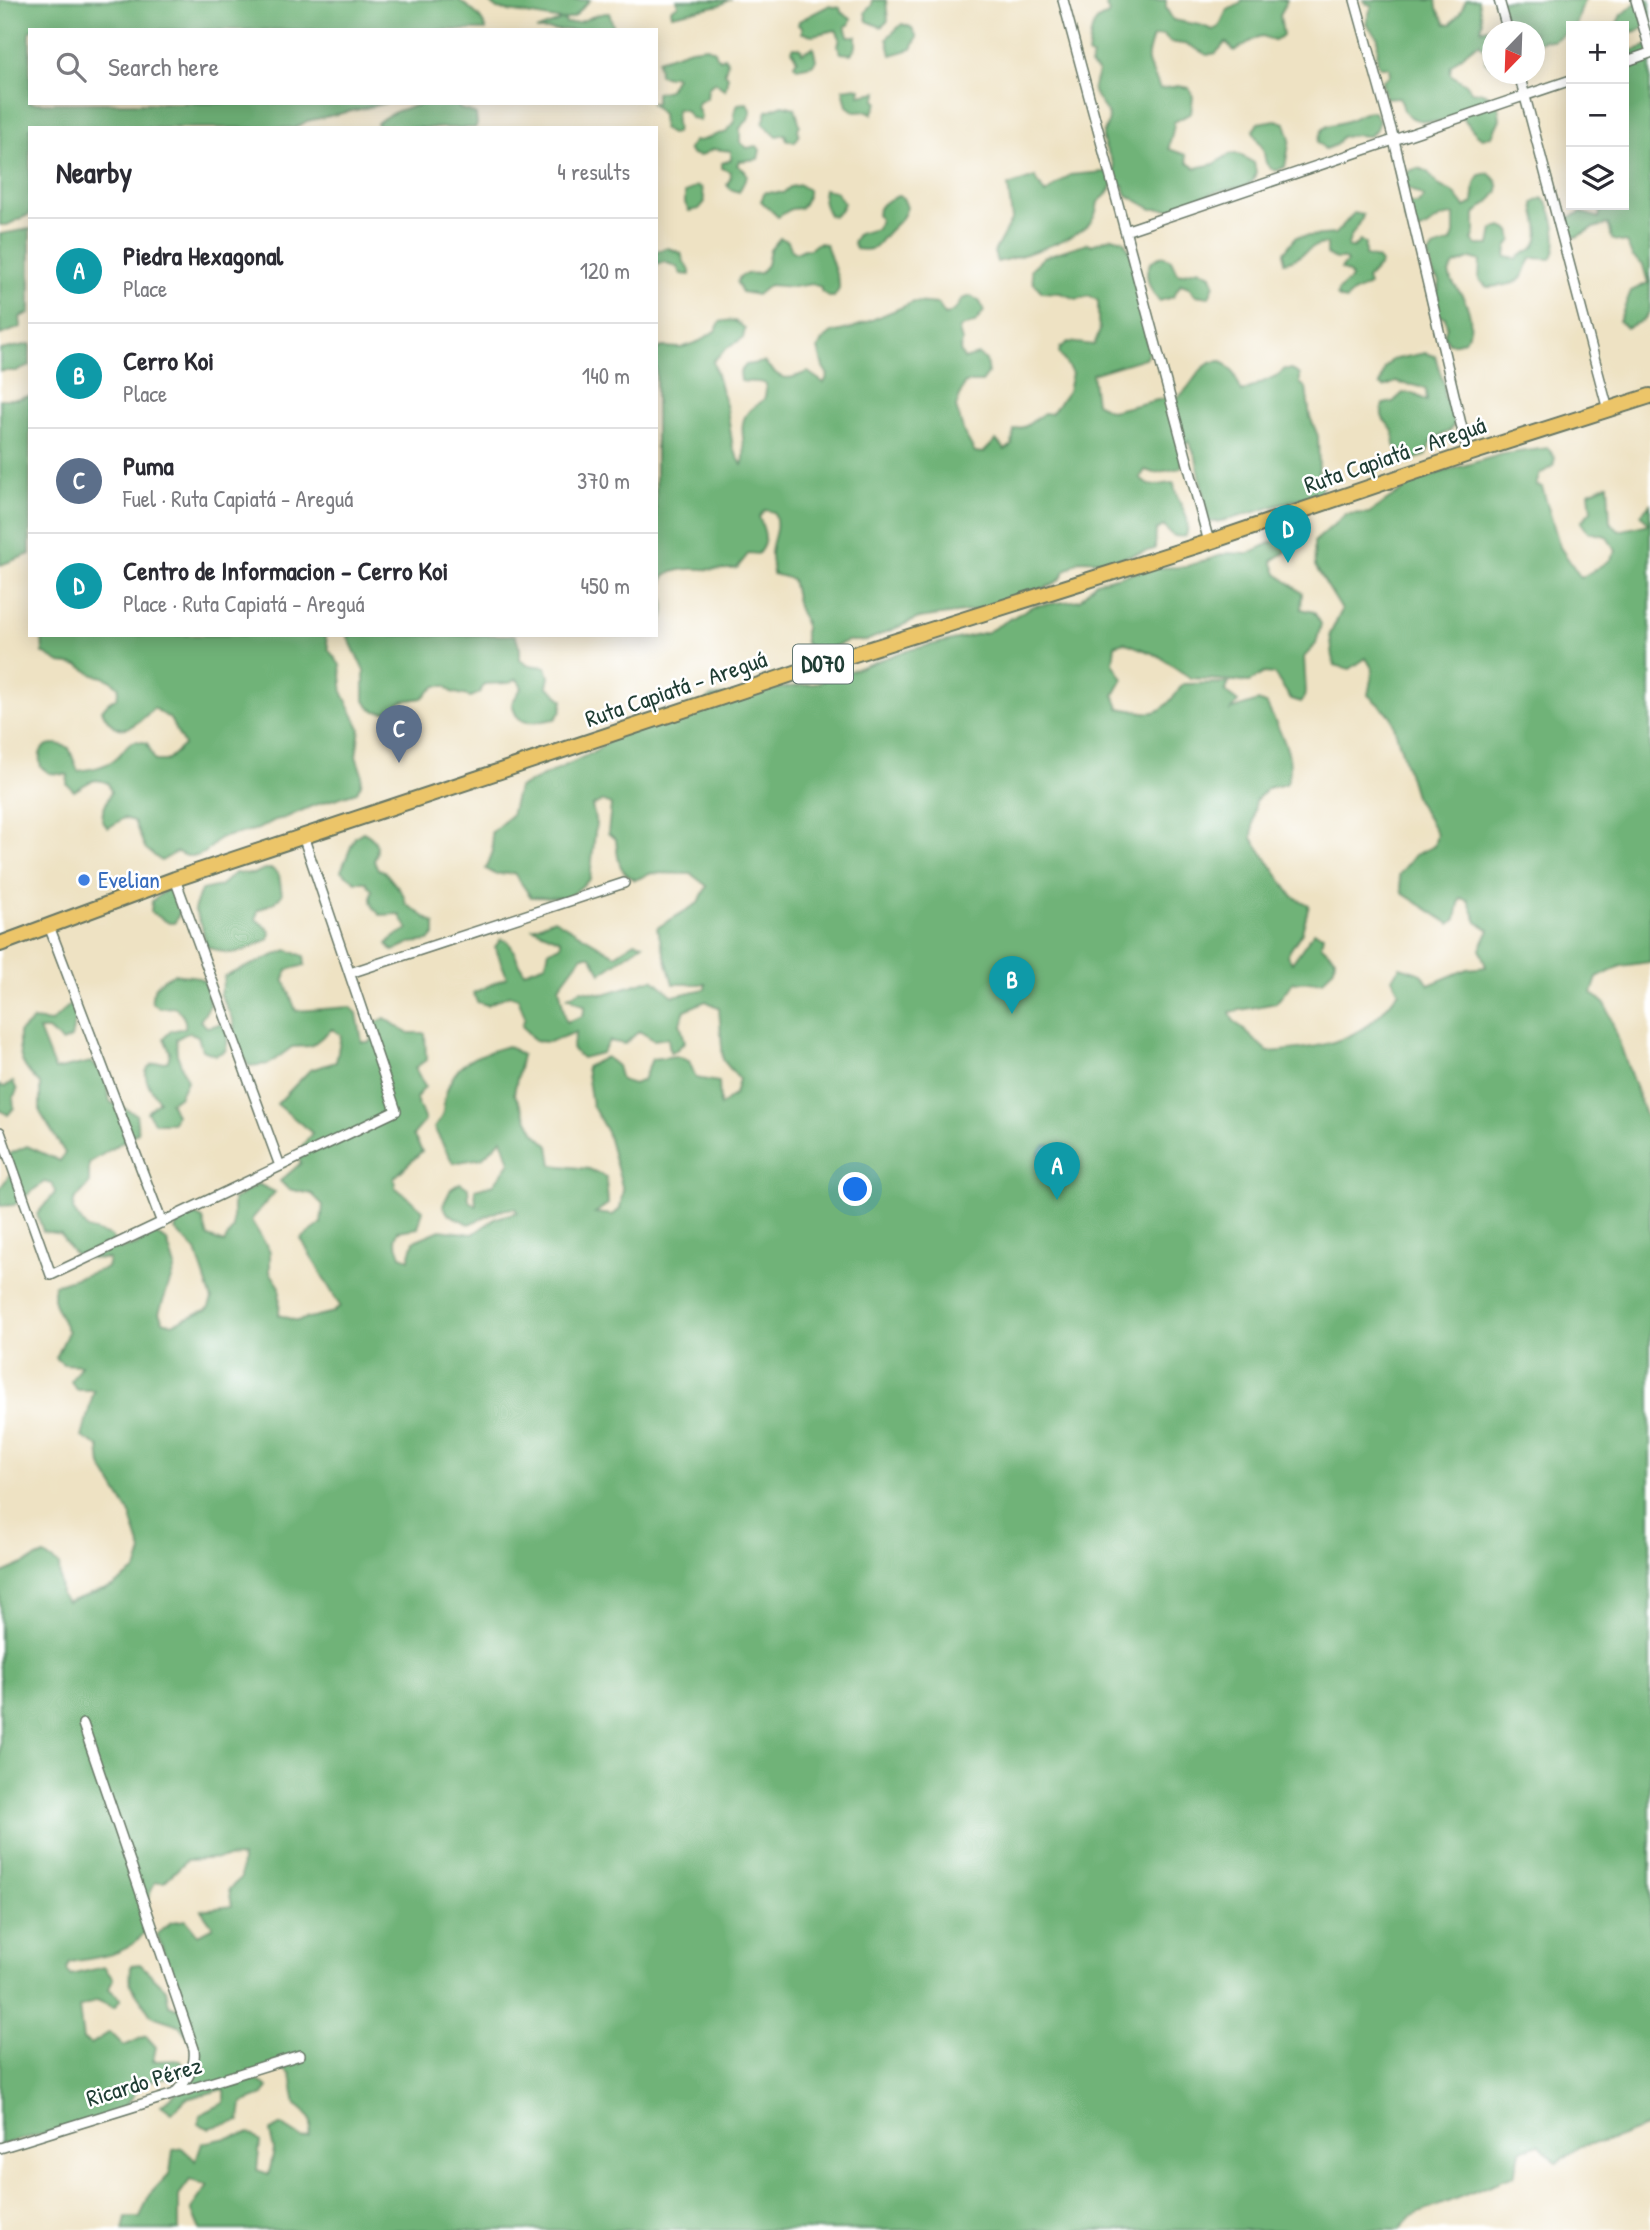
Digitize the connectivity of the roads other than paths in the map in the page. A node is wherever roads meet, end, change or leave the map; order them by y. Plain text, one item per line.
1 (1063, 0) edge
2 (1355, 0) edge
3 (1499, 0) edge
4 (1636, 0) edge
5 (1505, 21) edge
6 (1650, 51) edge
7 (1629, 60) edge
8 (1566, 82) edge
9 (1522, 84) edge
10 (1525, 96) junction
11 (1394, 140) junction
12 (1125, 231) junction
13 (1650, 396) edge
14 (1608, 410) junction
15 (1468, 454) junction
16 (1209, 542) junction
17 (303, 836) junction
18 (175, 879) junction
19 (624, 883) dead end
20 (49, 926) junction
21 (0, 944) edge
22 (350, 973) junction
23 (0, 1132) edge
24 (280, 1166) junction
25 (162, 1223) junction
26 (83, 1724) dead end
27 (300, 2055) dead end
28 (176, 2092) junction
29 (0, 2148) edge

1 - 12 street
2 - 11 street
3 - 5 street
4 - 6 street
6 - 7 street
8 - 10 street
9 - 10 street
10 - 11 street
10 - 14 street
11 - 12 street
11 - 15 street
12 - 16 street
13 - 14 main road, Ruta Capiatá - Areguá / D070
14 - 15 main road, Ruta Capiatá - Areguá / D070
15 - 16 main road, Ruta Capiatá - Areguá / D070
16 - 17 main road, Ruta Capiatá - Areguá / D070
17 - 18 main road, Ruta Capiatá - Areguá / D070
17 - 22 street
18 - 20 main road, Ruta Capiatá - Areguá / D070
18 - 24 street
19 - 22 street
20 - 21 main road, Ruta Capiatá - Areguá / D070
20 - 25 street
22 - 24 street
23 - 25 street
24 - 25 street
26 - 28 street
27 - 28 street, Ricardo Pérez
28 - 29 street, Ricardo Pérez

